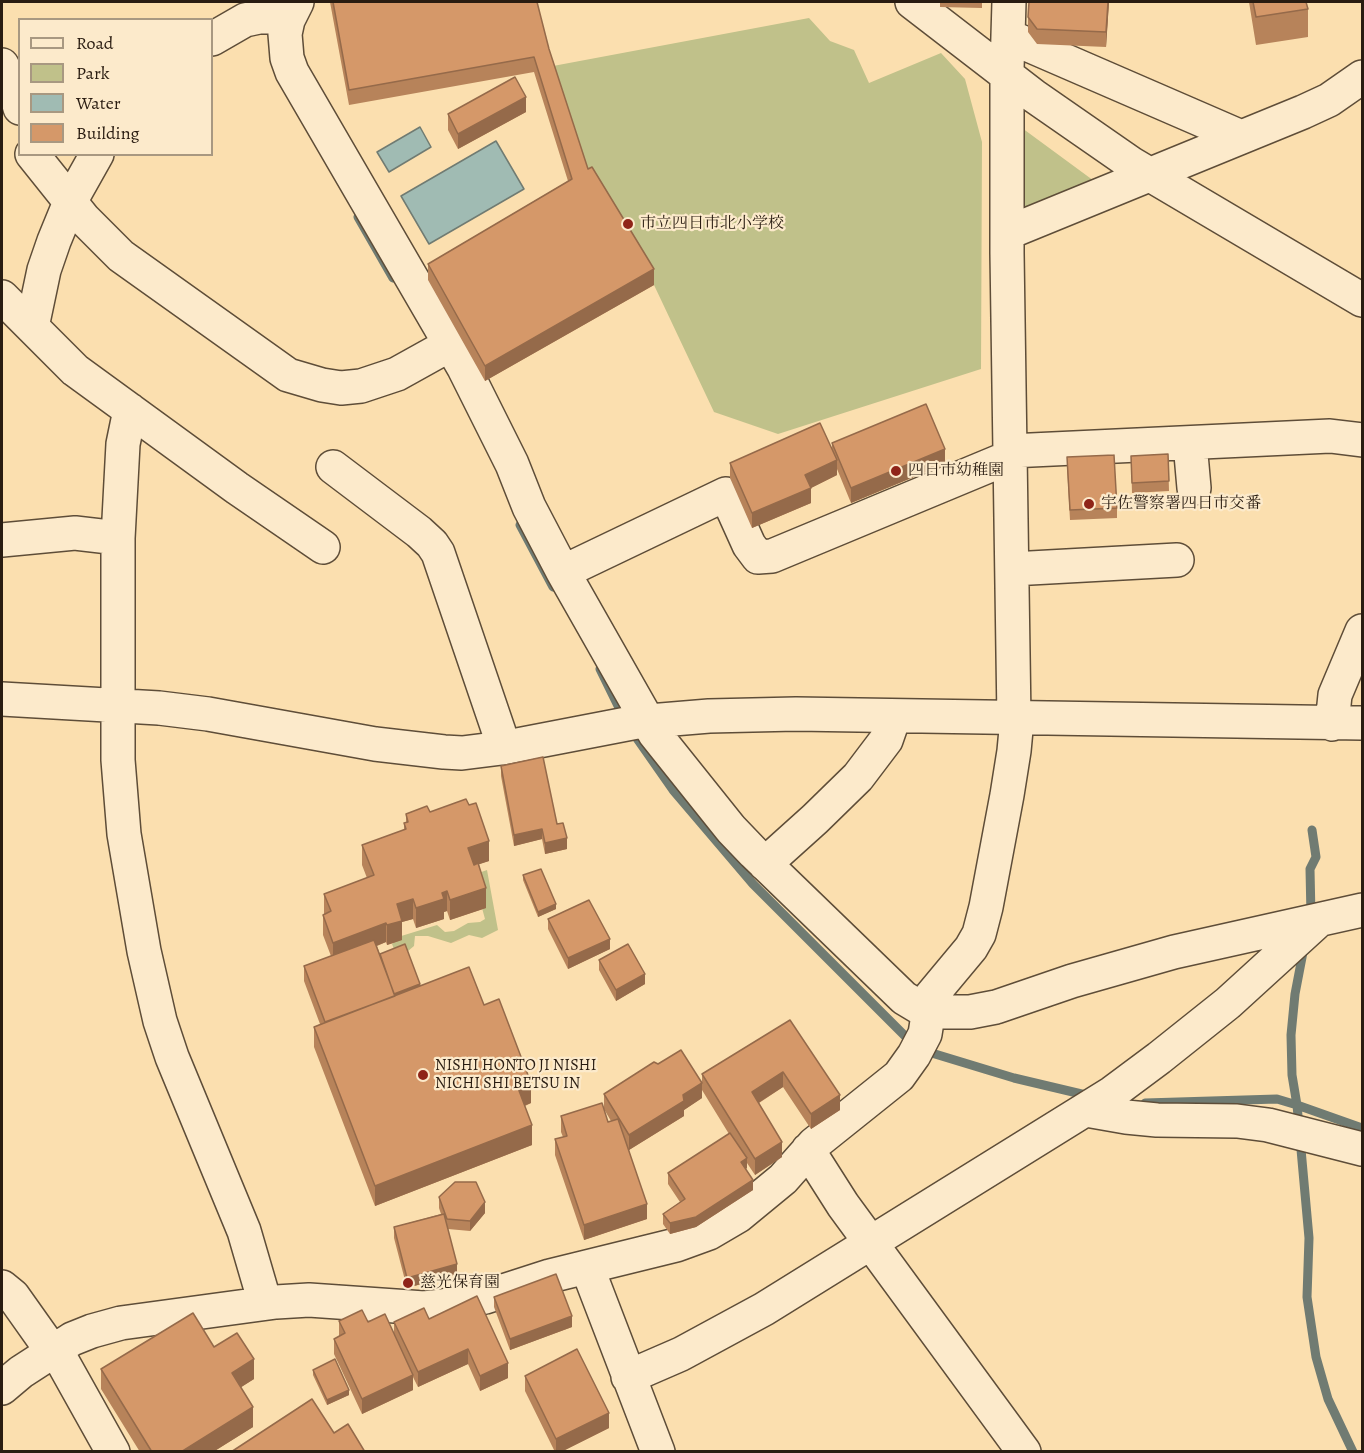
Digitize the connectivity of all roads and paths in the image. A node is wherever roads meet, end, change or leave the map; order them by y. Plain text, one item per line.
1 (912, 2) edge
2 (1009, 2) edge
3 (292, 11) edge
4 (1008, 36) junction
5 (213, 38) edge
6 (2, 65) edge
7 (1007, 76) junction
8 (1362, 77) edge
9 (18, 101) edge
10 (1241, 137) junction
11 (34, 156) edge
12 (96, 156) edge
13 (1148, 174) junction
14 (70, 202) junction
15 (1007, 233) junction
16 (2, 297) edge
17 (1362, 300) edge
18 (32, 327) junction
19 (451, 344) junction
20 (130, 410) junction
21 (1362, 440) edge
22 (1190, 443) junction
23 (1010, 454) junction
24 (333, 467) dead end
25 (1194, 488) dead end
26 (118, 538) junction
27 (2, 540) edge
28 (322, 547) dead end
29 (1177, 560) dead end
30 (1012, 569) junction
31 (563, 572) junction
32 (1362, 631) edge
33 (2, 699) edge
34 (118, 705) junction
35 (894, 717) junction
36 (1016, 718) junction
37 (633, 723) junction
38 (1347, 723) edge
39 (502, 748) junction
40 (765, 864) junction
41 (1362, 910) edge
42 (1319, 920) junction
43 (930, 1011) junction
44 (1086, 1110) junction
45 (1362, 1149) edge
46 (808, 1150) junction
47 (870, 1242) junction
48 (586, 1267) junction
49 (2, 1287) edge
50 (265, 1303) junction
51 (52, 1351) junction
52 (628, 1377) junction
53 (2, 1388) edge
54 (113, 1452) edge
55 (658, 1452) edge
56 (1024, 1452) edge

1 - 7 street
2 - 4 street
3 - 5 street
3 - 19 street
4 - 7 street
4 - 10 street
6 - 9 street
7 - 13 street
7 - 15 street
8 - 10 street
10 - 13 street
11 - 14 street
12 - 14 street
13 - 15 street
13 - 17 street
14 - 18 street
14 - 19 street
15 - 23 street
16 - 18 street
18 - 20 street
19 - 31 street
20 - 26 street
20 - 28 street
21 - 22 street
22 - 23 street
22 - 25 street
23 - 30 street
23 - 31 street
24 - 39 street
26 - 27 street
26 - 34 street
29 - 30 street
30 - 36 street
31 - 37 street
32 - 38 street
33 - 34 street
34 - 39 street
34 - 50 street
35 - 36 street
35 - 37 street
35 - 40 street
36 - 38 street
36 - 43 street
37 - 39 street
37 - 40 street
40 - 43 street
41 - 42 street
42 - 43 street
42 - 44 street
43 - 46 street
44 - 45 street
44 - 47 street
46 - 47 street
46 - 48 street
47 - 52 street
47 - 56 street
48 - 50 street
48 - 52 street
49 - 51 street
50 - 51 street
51 - 53 street
51 - 54 street
52 - 55 street

